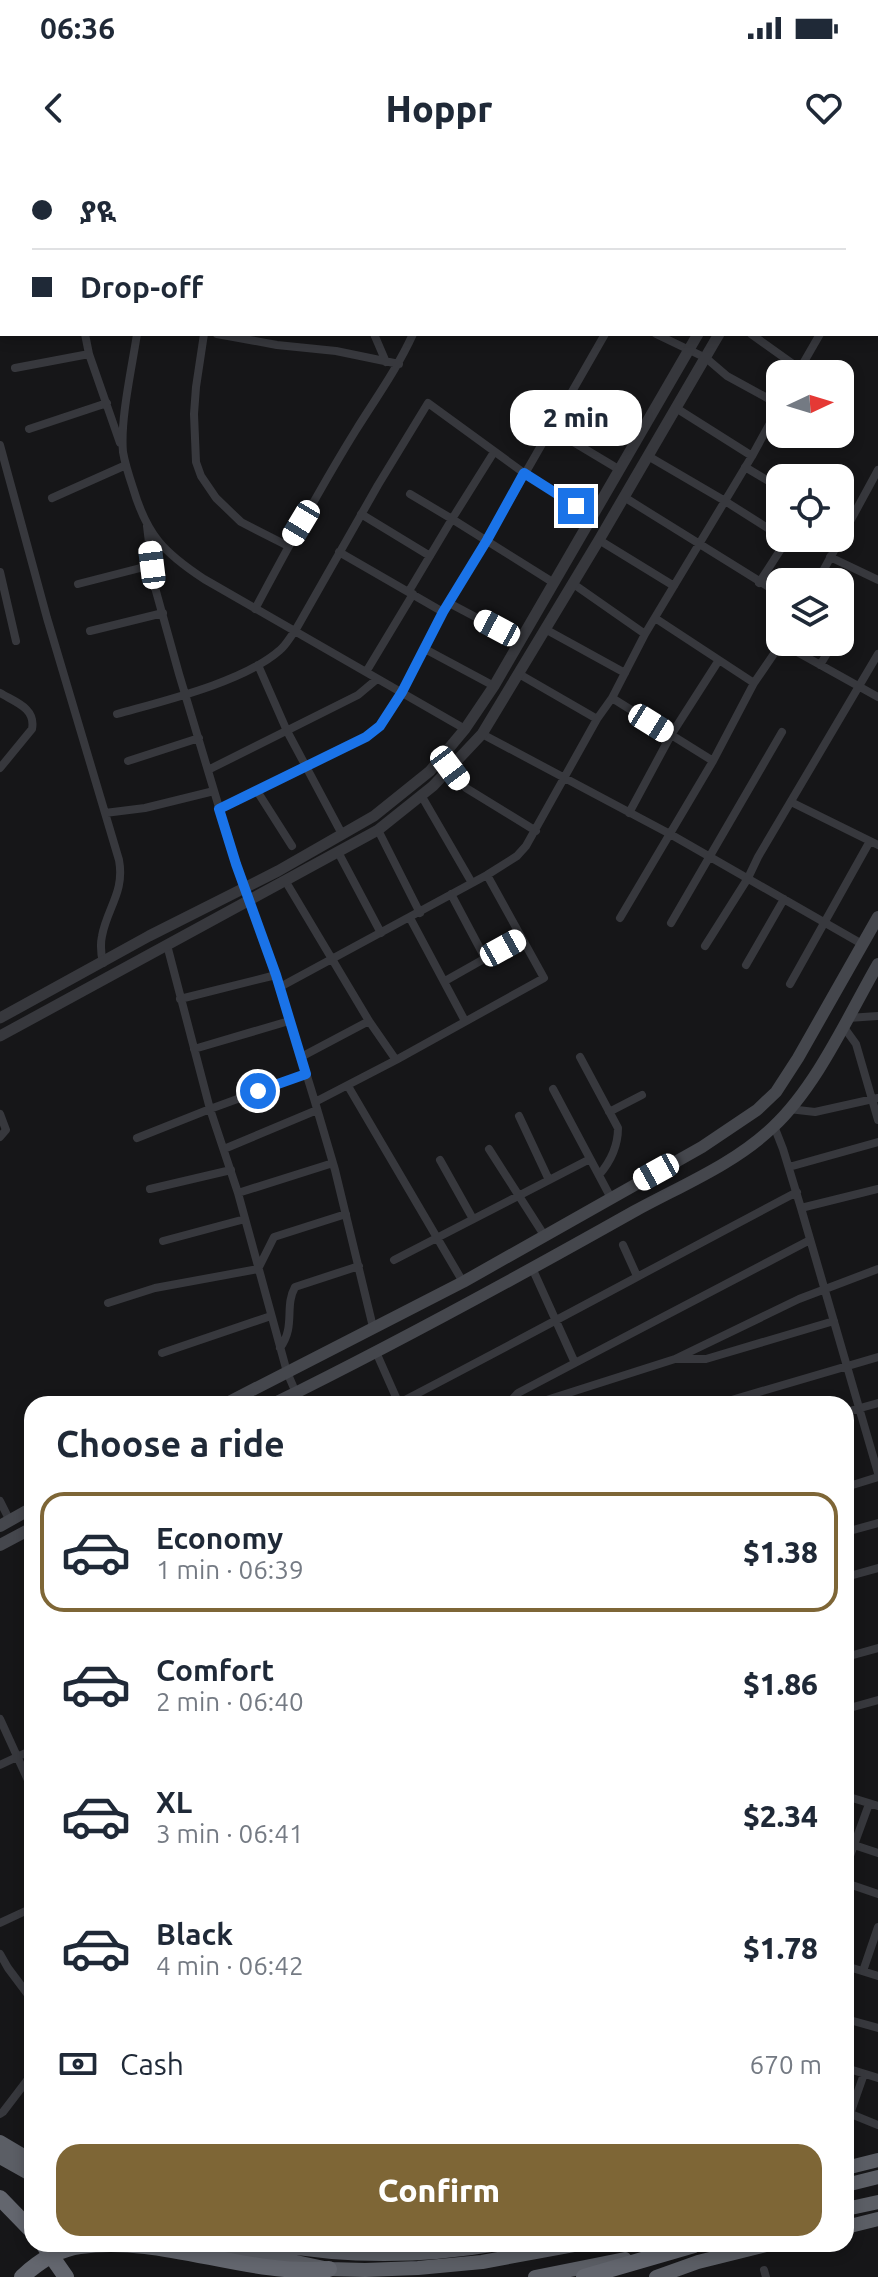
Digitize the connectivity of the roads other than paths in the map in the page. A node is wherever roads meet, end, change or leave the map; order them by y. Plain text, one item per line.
1 (85, 336) edge
2 (137, 336) edge
3 (204, 336) edge
4 (228, 336) edge
5 (375, 336) edge
6 (412, 336) edge
7 (604, 336) edge
8 (660, 336) edge
9 (697, 336) edge
10 (718, 336) edge
11 (754, 336) edge
12 (819, 336) edge
13 (689, 350) junction
14 (89, 354) junction
15 (706, 358) junction
16 (784, 360) edge
17 (806, 360) edge
18 (386, 362) junction
19 (399, 364) junction
20 (15, 368) dead end
21 (766, 397) edge
22 (107, 403) junction
23 (676, 408) junction
24 (550, 428) junction
25 (29, 429) dead end
26 (766, 430) edge
27 (1, 451) edge
28 (123, 451) junction
29 (494, 452) junction
30 (648, 456) junction
31 (752, 456) junction
32 (126, 465) junction
33 (745, 467) junction
34 (620, 470) junction
35 (878, 470) edge
36 (524, 473) junction
37 (766, 480) edge
38 (410, 494) dead end
39 (624, 497) junction
40 (52, 498) dead end
41 (725, 501) junction
42 (854, 509) edge
43 (361, 514) junction
44 (593, 517) junction
45 (452, 519) junction
46 (147, 526) junction
47 (766, 527) edge
48 (487, 540) junction
49 (599, 540) junction
50 (699, 545) junction
51 (288, 546) junction
52 (339, 552) junction
53 (776, 552) edge
54 (832, 552) edge
55 (430, 556) junction
56 (830, 557) junction
57 (152, 565) junction
58 (824, 568) edge
59 (1, 577) edge
60 (878, 580) edge
61 (554, 583) junction
62 (572, 583) junction
63 (759, 583) junction
64 (78, 584) dead end
65 (674, 586) junction
66 (766, 587) edge
67 (411, 592) junction
68 (449, 603) junction
69 (255, 609) junction
70 (443, 612) junction
71 (163, 613) junction
72 (655, 618) junction
73 (545, 629) junction
74 (90, 631) dead end
75 (295, 631) junction
76 (645, 634) junction
77 (16, 641) dead end
78 (521, 641) junction
79 (425, 649) junction
80 (878, 654) edge
81 (772, 656) edge
82 (805, 656) edge
83 (825, 656) edge
84 (719, 660) junction
85 (258, 665) junction
86 (820, 665) junction
87 (366, 672) junction
88 (625, 673) junction
89 (519, 674) junction
90 (377, 679) junction
91 (754, 683) junction
92 (494, 686) junction
93 (859, 688) junction
94 (402, 692) junction
95 (0, 693) edge
96 (186, 695) junction
97 (878, 697) edge
98 (612, 698) junction
99 (117, 714) dead end
100 (597, 719) junction
101 (465, 729) junction
102 (287, 731) junction
103 (782, 732) dead end
104 (482, 734) junction
105 (671, 735) junction
106 (199, 738) junction
107 (4, 757) edge
108 (128, 761) dead end
109 (713, 761) junction
110 (306, 766) junction
111 (0, 768) edge
112 (450, 768) junction
113 (208, 770) junction
114 (565, 779) junction
115 (214, 791) junction
116 (257, 791) junction
117 (421, 795) junction
118 (791, 802) junction
119 (219, 809) junction
120 (105, 813) junction
121 (629, 813) junction
122 (378, 830) junction
123 (536, 831) junction
124 (342, 834) junction
125 (670, 834) junction
126 (874, 843) edge
127 (292, 846) dead end
128 (338, 852) junction
129 (710, 858) junction
130 (487, 875) junction
131 (748, 878) junction
132 (286, 882) junction
133 (472, 883) junction
134 (246, 887) junction
135 (451, 894) junction
136 (784, 899) junction
137 (250, 901) junction
138 (420, 913) junction
139 (878, 917) edge
140 (410, 918) junction
141 (620, 918) dead end
142 (824, 922) junction
143 (671, 923) dead end
144 (381, 933) junction
145 (521, 938) junction
146 (862, 944) junction
147 (167, 945) junction
148 (705, 946) dead end
149 (332, 958) junction
150 (485, 958) junction
151 (103, 963) junction
152 (878, 964) edge
153 (746, 965) dead end
154 (276, 975) junction
155 (445, 981) junction
156 (790, 984) dead end
157 (280, 987) junction
158 (180, 999) junction
159 (878, 1016) edge
160 (0, 1018) edge
161 (289, 1021) junction
162 (369, 1021) junction
163 (465, 1021) junction
164 (845, 1022) junction
165 (0, 1036) edge
166 (194, 1049) junction
167 (301, 1057) junction
168 (580, 1057) dead end
169 (396, 1060) junction
170 (306, 1074) junction
171 (348, 1086) junction
172 (553, 1089) dead end
173 (642, 1095) dead end
174 (875, 1099) edge
175 (316, 1106) junction
176 (210, 1109) junction
177 (789, 1109) junction
178 (609, 1112) junction
179 (0, 1114) edge
180 (519, 1116) dead end
181 (878, 1120) edge
182 (774, 1126) junction
183 (0, 1137) edge
184 (137, 1138) dead end
185 (878, 1142) edge
186 (224, 1149) junction
187 (489, 1149) dead end
188 (590, 1159) junction
189 (440, 1160) dead end
190 (333, 1163) junction
191 (789, 1167) junction
192 (231, 1170) junction
193 (599, 1175) junction
194 (549, 1180) junction
195 (150, 1189) dead end
196 (878, 1189) edge
197 (797, 1192) junction
198 (238, 1193) junction
199 (518, 1195) junction
200 (611, 1198) junction
201 (801, 1208) junction
202 (346, 1214) junction
203 (245, 1219) junction
204 (473, 1219) junction
205 (544, 1235) junction
206 (435, 1238) junction
207 (810, 1240) junction
208 (163, 1241) dead end
209 (623, 1245) dead end
210 (394, 1260) dead end
211 (359, 1266) junction
212 (258, 1269) junction
213 (878, 1269) edge
214 (533, 1270) junction
215 (637, 1276) junction
216 (463, 1282) junction
217 (824, 1288) junction
218 (108, 1303) dead end
219 (271, 1316) junction
220 (834, 1321) junction
221 (557, 1322) junction
222 (373, 1327) junction
223 (280, 1348) junction
224 (376, 1352) junction
225 (162, 1353) dead end
226 (878, 1357) edge
227 (675, 1359) junction
228 (575, 1363) junction
229 (847, 1366) junction
230 (287, 1372) junction
231 (296, 1393) junction
232 (240, 1396) edge
233 (290, 1396) edge
234 (396, 1396) edge
235 (413, 1396) edge
236 (515, 1396) edge
237 (559, 1396) edge
238 (745, 1396) edge
239 (878, 1403) edge
240 (858, 1409) junction
241 (854, 1410) edge
242 (878, 1475) edge
243 (854, 1484) edge
244 (0, 1501) edge
245 (24, 1513) edge
246 (878, 1523) edge
247 (5, 1524) edge
248 (854, 1530) edge
249 (24, 1533) edge
250 (0, 1545) edge
251 (878, 1568) edge
252 (854, 1575) edge
253 (878, 1648) edge
254 (854, 1655) edge
255 (878, 1700) edge
256 (854, 1707) edge
257 (0, 1719) edge
258 (24, 1754) edge
259 (17, 1757) junction
260 (0, 1765) edge
261 (24, 1772) edge
262 (854, 1799) edge
263 (874, 1805) edge
264 (854, 1838) edge
265 (854, 1845) edge
266 (878, 1853) edge
267 (854, 1886) edge
268 (878, 1894) edge
269 (24, 1912) edge
270 (0, 1923) edge
271 (878, 1927) edge
272 (0, 1954) edge
273 (854, 1968) edge
274 (863, 1971) junction
275 (878, 1976) edge
276 (24, 1989) edge
277 (854, 2021) edge
278 (878, 2028) edge
279 (854, 2071) edge
280 (864, 2074) junction
281 (878, 2078) edge
282 (24, 2084) edge
283 (854, 2098) edge
284 (0, 2114) edge
285 (854, 2115) edge
286 (878, 2125) edge
287 (0, 2142) edge
288 (24, 2156) edge
289 (0, 2157) edge
290 (878, 2160) edge
291 (854, 2166) edge
292 (24, 2170) edge
293 (878, 2177) edge
294 (854, 2183) edge
295 (0, 2198) edge
296 (878, 2202) edge
297 (854, 2207) edge
298 (878, 2219) edge
299 (24, 2223) edge
300 (854, 2225) edge
301 (49, 2252) edge
302 (59, 2252) edge
303 (165, 2252) edge
304 (248, 2252) edge
305 (536, 2252) edge
306 (661, 2252) edge
307 (672, 2252) edge
308 (738, 2252) edge
309 (329, 2269) junction
310 (22, 2277) edge
311 (66, 2277) edge
312 (535, 2277) edge
313 (584, 2277) edge
314 (656, 2277) edge

1 - 14 street
2 - 28 street
3 - 51 street
4 - 18 street
5 - 18 street
6 - 19 street
7 - 24 street
8 - 13 street
9 - 13 street
10 - 15 street
11 - 16 street
12 - 17 street
13 - 15 street
13 - 34 street
14 - 20 street
14 - 22 street
15 - 21 street
15 - 23 street
18 - 19 street
19 - 51 street
22 - 25 street
22 - 28 street
23 - 30 street
23 - 31 street
24 - 34 street
24 - 36 street
26 - 31 street
27 - 120 street
28 - 32 street
29 - 36 street
29 - 43 street
29 - 45 street
30 - 39 street
30 - 41 street
31 - 33 street
32 - 40 street
32 - 46 street
33 - 37 street
33 - 41 street
34 - 44 street
35 - 42 street
36 - 44 street
36 - 48 street
38 - 45 street
39 - 49 street
39 - 50 street
41 - 47 street
41 - 50 street
43 - 52 street
43 - 55 street
44 - 61 street
45 - 48 street
45 - 55 street
46 - 57 street
46 - 69 street
48 - 61 street
48 - 68 street
49 - 62 street
49 - 65 street
50 - 63 street
50 - 65 street
51 - 69 street
52 - 67 street
52 - 75 street
53 - 63 street
54 - 56 street
55 - 67 street
56 - 58 street
56 - 60 street
57 - 64 street
57 - 71 street
59 - 77 street
61 - 78 street
62 - 73 street
62 - 76 street
63 - 66 street
65 - 72 street
67 - 70 street
67 - 87 street
68 - 70 street
68 - 78 street
69 - 75 street
70 - 79 street
71 - 74 street
71 - 96 street
72 - 76 street
72 - 84 street
73 - 88 street
73 - 89 street
75 - 85 street
75 - 87 street
76 - 88 street
78 - 92 street
79 - 92 street
79 - 94 street
80 - 93 street
81 - 91 street
82 - 86 street
83 - 86 street
84 - 91 street
84 - 105 street
85 - 96 street
85 - 102 street
86 - 93 street
87 - 90 street
88 - 98 street
89 - 100 street
89 - 104 street
90 - 94 street
90 - 102 street
91 - 109 street
92 - 101 street
93 - 97 street
93 - 118 street
94 - 101 street
94 - 110 street
95 - 107 street
96 - 99 street
96 - 106 street
98 - 100 street
98 - 105 street
100 - 114 street
101 - 124 street
102 - 110 street
102 - 113 street
103 - 129 street
104 - 112 street
104 - 114 street
105 - 109 street
105 - 121 street
106 - 108 street
106 - 113 street
107 - 111 street
109 - 125 street
110 - 116 street
110 - 124 street
112 - 117 street
112 - 123 street
113 - 115 street
114 - 121 street
114 - 123 street
115 - 119 street
115 - 120 street
116 - 119 street
116 - 127 street
117 - 122 street
117 - 133 street
118 - 126 street
118 - 131 street
119 - 134 street
120 - 151 street
121 - 125 street
122 - 128 street
122 - 138 street
123 - 130 street
124 - 134 street
125 - 129 street
125 - 141 street
126 - 142 street
128 - 132 street
128 - 144 street
129 - 131 street
129 - 143 street
130 - 133 street
130 - 145 street
131 - 136 street
131 - 148 street
132 - 137 street
132 - 149 street
133 - 135 street
134 - 137 street
134 - 151 street
135 - 138 street
135 - 150 street
136 - 142 street
136 - 153 street
137 - 147 street
137 - 154 street
138 - 140 street
139 - 146 main road
140 - 144 street
140 - 155 street
142 - 146 street
142 - 156 street
144 - 149 street
145 - 150 street
145 - 163 street
146 - 200 main road
147 - 158 street
147 - 165 street
149 - 157 street
149 - 162 street
150 - 155 street
151 - 160 street
152 - 164 main road
154 - 157 street
154 - 158 street
155 - 163 street
157 - 161 street
158 - 166 street
159 - 164 street
161 - 166 street
161 - 167 street
162 - 167 street
162 - 169 street
163 - 169 street
164 - 174 street
164 - 177 main road
166 - 176 street
167 - 170 street
168 - 178 street
169 - 171 street
170 - 175 street
170 - 176 street
171 - 175 street
171 - 206 street
172 - 188 street
173 - 178 street
174 - 177 street
174 - 181 street
175 - 186 street
175 - 190 street
176 - 184 street
176 - 186 street
177 - 182 main road
178 - 193 street
179 - 183 street
180 - 194 street
182 - 191 street
182 - 214 main road
185 - 191 street
186 - 192 street
187 - 199 street
188 - 193 street
188 - 194 street
189 - 204 street
190 - 198 street
190 - 202 street
191 - 197 street
192 - 195 street
192 - 198 street
193 - 200 street
194 - 199 street
196 - 201 street
197 - 201 street
197 - 215 street
198 - 203 street
199 - 204 street
199 - 205 street
200 - 205 main road
201 - 207 street
202 - 211 street
202 - 212 street
203 - 208 street
203 - 212 street
204 - 206 street
205 - 216 main road
206 - 210 street
206 - 216 street
207 - 217 street
207 - 228 street
209 - 215 street
211 - 222 street
211 - 223 street
212 - 218 street
212 - 219 street
213 - 217 street
214 - 221 street
214 - 224 main road
215 - 221 street
216 - 222 main road
217 - 220 street
217 - 227 street
219 - 223 street
219 - 225 street
220 - 227 street
220 - 229 street
221 - 228 street
221 - 235 street
222 - 230 main road
223 - 230 street
224 - 231 main road
224 - 234 street
226 - 229 street
227 - 237 street
228 - 236 street
229 - 238 street
229 - 240 street
230 - 231 street
230 - 232 main road
231 - 233 main road
239 - 240 street
240 - 241 street
240 - 242 street
242 - 243 street
244 - 247 street
245 - 247 main road
246 - 248 street
249 - 250 main road
251 - 252 street
253 - 254 street
255 - 256 street
257 - 259 street
258 - 259 street
259 - 260 street
259 - 261 street
262 - 263 street
263 - 264 street
265 - 266 street
267 - 268 street
269 - 270 street
271 - 274 street
272 - 276 street
273 - 274 street
274 - 275 street
277 - 278 street
279 - 280 street
280 - 281 street
280 - 283 street
282 - 284 street
285 - 286 street
287 - 288 highway
289 - 292 highway
290 - 291 highway
293 - 294 highway
295 - 299 highway
296 - 297 highway
298 - 300 highway
301 - 311 highway, bridge
302 - 310 highway
303 - 309 highway
304 - 309 highway
305 - 309 highway
306 - 312 highway
307 - 313 highway
308 - 314 highway

